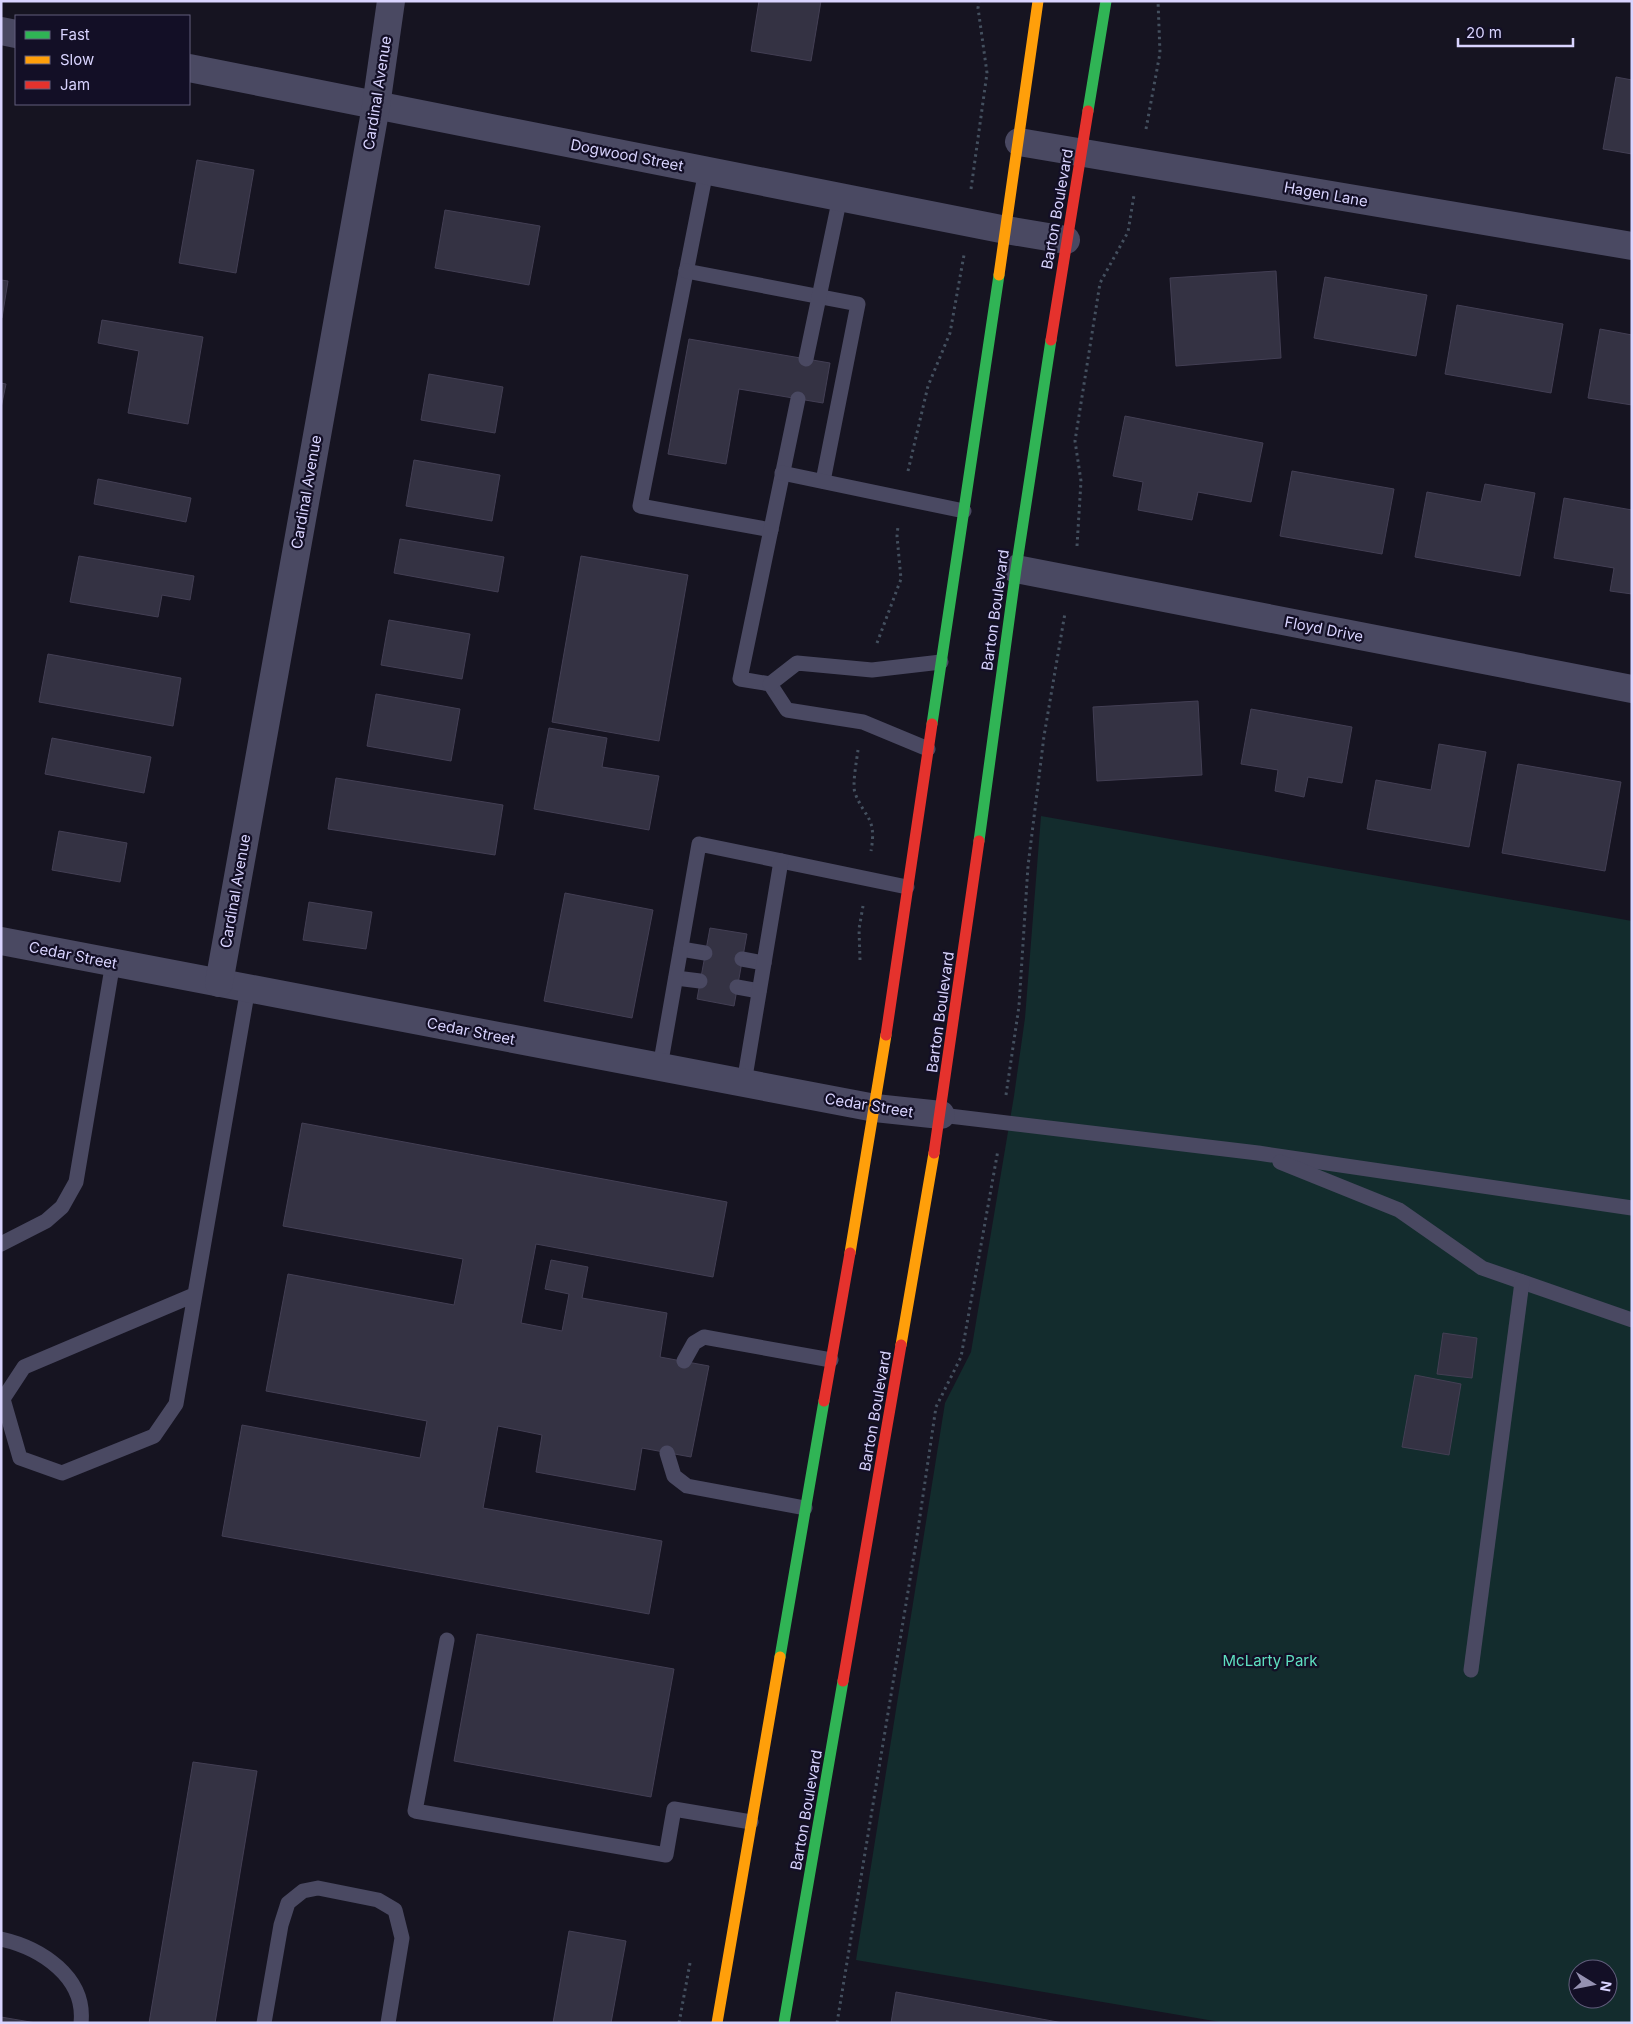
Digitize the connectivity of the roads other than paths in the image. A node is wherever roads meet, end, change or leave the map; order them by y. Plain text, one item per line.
1 (391, 1) edge
2 (1038, 1) edge
3 (1106, 1) edge
4 (1, 31) edge
5 (15, 34) edge
6 (190, 68) edge
7 (376, 106) junction
8 (1019, 142) junction
9 (1082, 152) junction
10 (706, 171) junction
11 (840, 197) junction
12 (1006, 230) junction
13 (1066, 240) junction
14 (1632, 246) edge
15 (686, 271) junction
16 (819, 297) junction
17 (806, 359) dead end
18 (798, 399) dead end
19 (782, 473) junction
20 (822, 481) junction
21 (964, 512) junction
22 (771, 530) junction
23 (1016, 569) junction
24 (941, 662) junction
25 (770, 684) junction
26 (1632, 689) edge
27 (928, 749) junction
28 (781, 861) junction
29 (907, 887) junction
30 (1, 941) edge
31 (681, 949) junction
32 (705, 953) dead end
33 (742, 959) dead end
34 (113, 962) junction
35 (764, 963) junction
36 (676, 978) junction
37 (700, 981) dead end
38 (219, 983) junction
39 (737, 987) dead end
40 (248, 988) junction
41 (759, 991) junction
42 (660, 1067) junction
43 (744, 1083) junction
44 (875, 1108) junction
45 (941, 1115) junction
46 (1258, 1154) junction
47 (1632, 1208) edge
48 (1, 1244) edge
49 (1522, 1282) junction
50 (194, 1295) junction
51 (1632, 1320) edge
52 (831, 1360) junction
53 (684, 1361) dead end
54 (667, 1453) dead end
55 (805, 1508) junction
56 (447, 1640) dead end
57 (1471, 1670) dead end
58 (752, 1822) junction
59 (1, 1939) edge
60 (81, 2023) edge
61 (264, 2023) edge
62 (388, 2023) edge
63 (717, 2023) edge
64 (784, 2023) edge

1 - 7 street, Cardinal Avenue
2 - 8 main road
3 - 9 main road, Barton Boulevard
4 - 5 street
6 - 7 street, Dogwood Street
7 - 10 street, Dogwood Street
7 - 38 street, Cardinal Avenue
8 - 9 street, Hagen Lane
8 - 12 main road
9 - 13 main road, Barton Boulevard
9 - 14 street, Hagen Lane
10 - 11 street, Dogwood Street
10 - 15 lane
11 - 12 street, Dogwood Street
11 - 16 lane
12 - 13 street, Dogwood Street
12 - 21 main road
13 - 23 main road, Barton Boulevard
15 - 16 lane
15 - 22 lane
16 - 17 lane
16 - 20 lane
18 - 19 lane
19 - 20 lane
19 - 22 lane
20 - 21 lane
21 - 24 main road
22 - 25 lane
23 - 26 street, Floyd Drive
23 - 45 main road, Barton Boulevard
24 - 25 lane
24 - 27 main road
25 - 27 lane
27 - 29 main road
28 - 29 lane
28 - 31 lane
28 - 35 lane
29 - 44 main road
30 - 34 street, Cedar Street
31 - 32 lane
31 - 36 lane
33 - 35 lane
34 - 38 street, Cedar Street
34 - 48 lane
35 - 41 lane
36 - 37 lane
36 - 42 lane
38 - 40 street, Cedar Street
39 - 41 lane
40 - 42 street, Cedar Street
40 - 50 lane
41 - 43 lane
42 - 43 street, Cedar Street
43 - 44 street, Cedar Street
44 - 45 street, Cedar Street
44 - 52 main road
45 - 46 lane
45 - 64 main road, Barton Boulevard
46 - 47 lane
46 - 49 lane
49 - 51 lane
49 - 57 lane
50 - 50 lane
52 - 53 lane
52 - 55 main road
54 - 55 lane
55 - 58 main road
56 - 58 lane
58 - 63 main road
59 - 60 lane
61 - 62 lane

